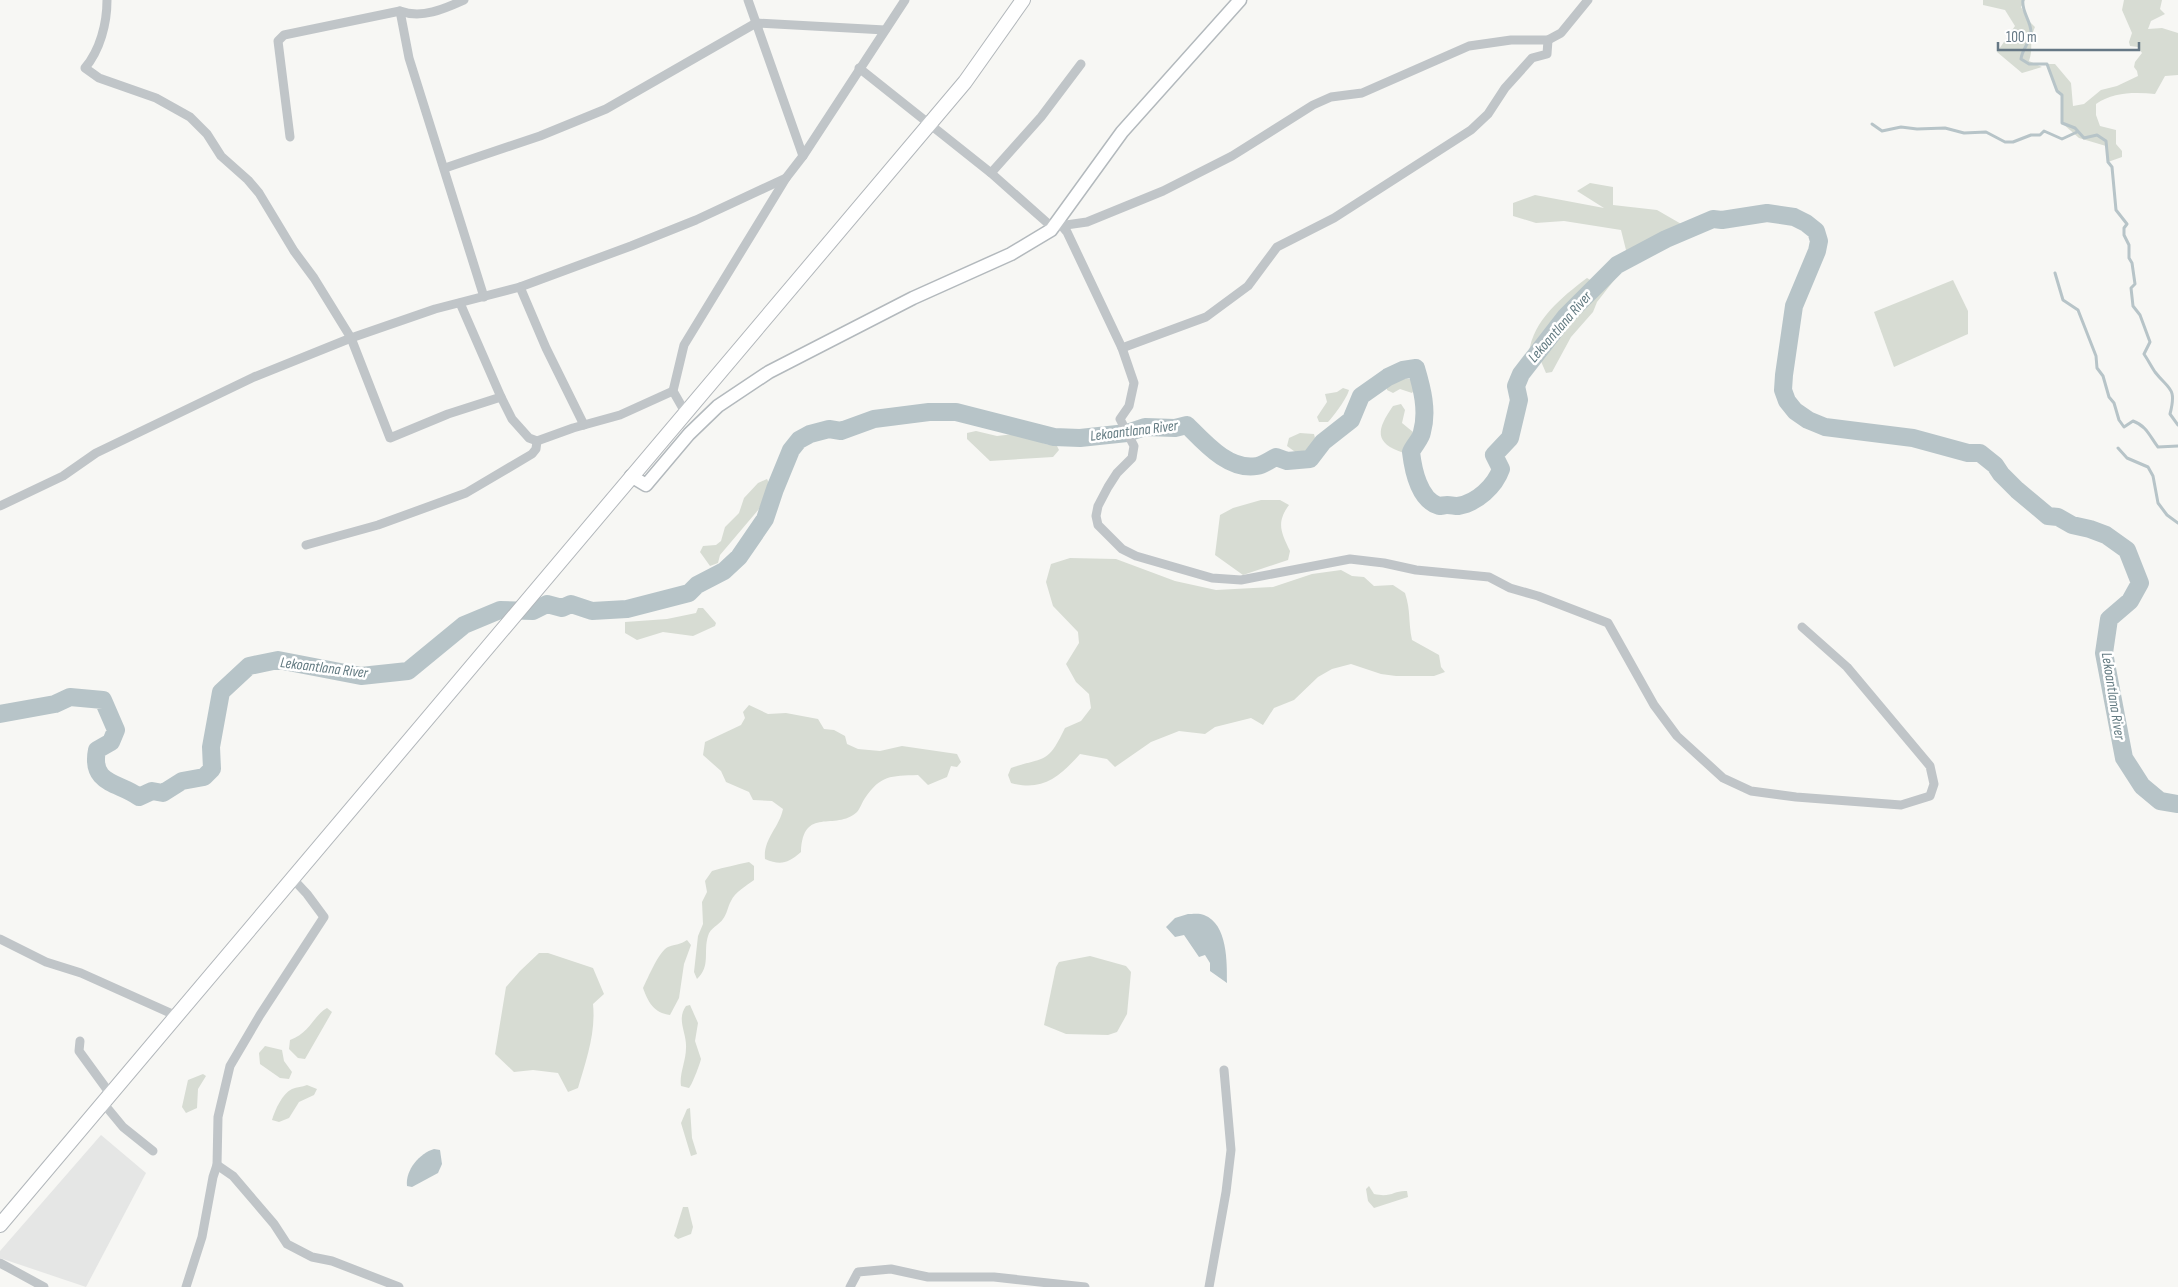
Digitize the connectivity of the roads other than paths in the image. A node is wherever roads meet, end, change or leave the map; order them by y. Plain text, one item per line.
1 (107, 0) edge
2 (464, 0) edge
3 (748, 0) edge
4 (905, 0) edge
5 (1023, 0) edge
6 (1240, 0) edge
7 (1588, 0) edge
8 (400, 11) junction
9 (756, 22) junction
10 (885, 30) junction
11 (1548, 40) junction
12 (1081, 64) dead end
13 (859, 68) junction
14 (928, 124) junction
15 (290, 137) dead end
16 (803, 156) junction
17 (445, 168) junction
18 (991, 173) junction
19 (786, 178) junction
20 (1057, 227) junction
21 (520, 287) junction
22 (484, 297) junction
23 (460, 303) junction
24 (351, 338) junction
25 (1122, 348) junction
26 (673, 391) junction
27 (500, 397) junction
28 (685, 412) junction
29 (584, 425) junction
30 (537, 441) junction
31 (631, 476) junction
32 (0, 506) edge
33 (306, 545) dead end
34 (1802, 628) dead end
35 (293, 879) junction
36 (0, 939) edge
37 (177, 1016) junction
38 (80, 1041) dead end
39 (1224, 1070) dead end
40 (107, 1099) junction
41 (153, 1151) dead end
42 (217, 1165) junction
43 (0, 1225) edge
44 (0, 1263) edge
45 (44, 1287) edge
46 (186, 1287) edge
47 (399, 1287) edge
48 (850, 1287) edge
49 (1085, 1287) edge
50 (1209, 1287) edge

1 - 24 street
2 - 8 street
3 - 9 street
4 - 10 street
5 - 14 main road
6 - 20 street
7 - 11 street
8 - 15 street
8 - 17 street
9 - 10 street
9 - 16 street
9 - 17 street
10 - 13 street
11 - 20 street
11 - 25 street
12 - 18 street
13 - 14 street
13 - 16 street
14 - 18 street
14 - 28 main road
16 - 19 street
17 - 22 street
18 - 20 street
19 - 21 street
19 - 26 street
20 - 25 street
20 - 31 street
21 - 22 street
21 - 29 street
22 - 23 street
23 - 24 street
23 - 27 street
24 - 27 street
24 - 32 street
25 - 34 street
26 - 28 street
26 - 29 street
27 - 30 street
28 - 31 main road
29 - 30 street
30 - 33 street
31 - 35 main road
35 - 37 main road
35 - 42 street
36 - 37 street
37 - 40 main road
38 - 40 street
39 - 50 street
40 - 41 street
40 - 43 main road
42 - 46 street
42 - 47 street
44 - 45 street
48 - 49 street

